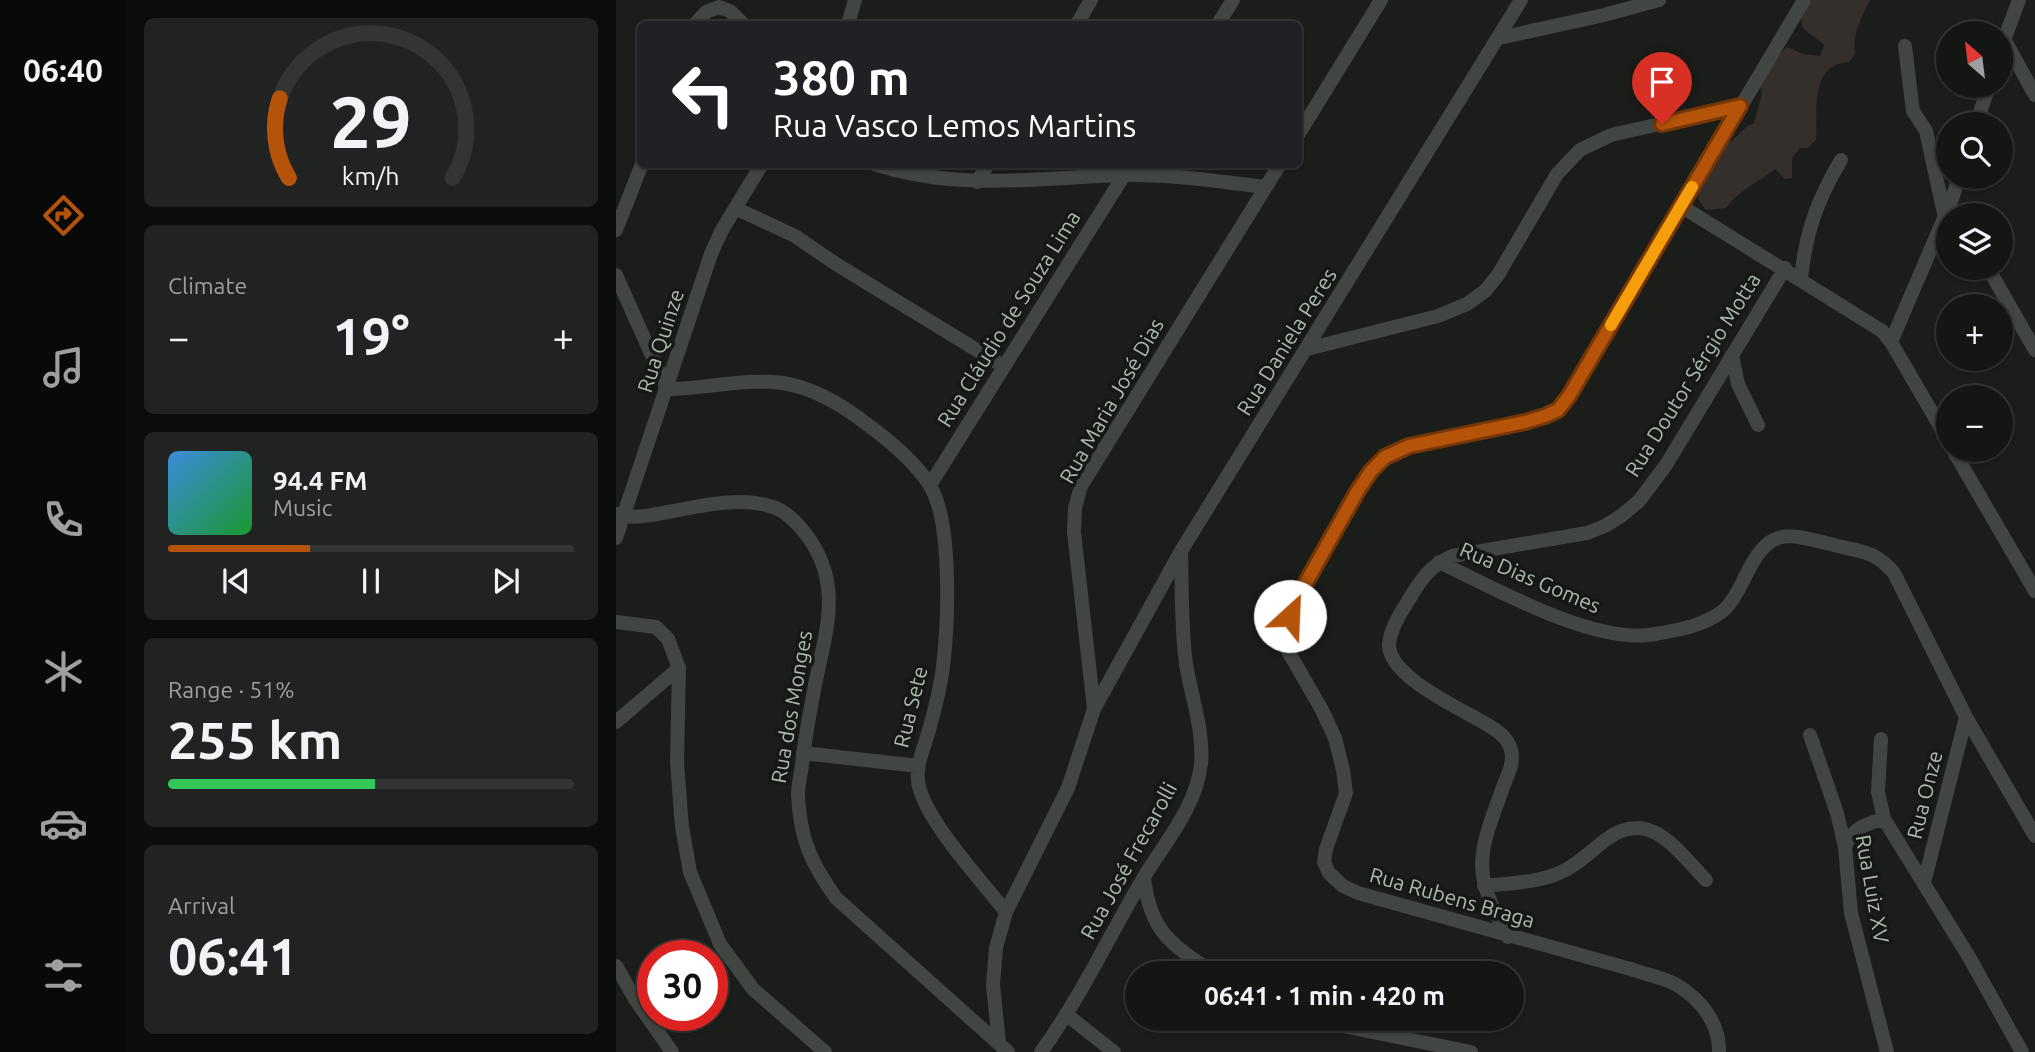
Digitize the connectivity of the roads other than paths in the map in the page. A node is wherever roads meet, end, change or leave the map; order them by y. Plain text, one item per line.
1 (855, 0) edge
2 (1091, 0) edge
3 (1233, 0) edge
4 (1381, 0) edge
5 (1521, 0) edge
6 (1659, 0) edge
7 (1804, 0) edge
8 (2018, 0) edge
9 (698, 21) edge
10 (740, 21) edge
11 (849, 21) edge
12 (1079, 21) edge
13 (1220, 21) edge
14 (2010, 21) edge
15 (1499, 38) junction
16 (1905, 46) dead end
17 (2013, 61) edge
18 (2035, 96) edge
19 (1740, 106) junction
20 (1302, 128) edge
21 (1841, 160) dead end
22 (640, 168) edge
23 (760, 168) edge
24 (890, 168) edge
25 (986, 168) edge
26 (1277, 168) edge
27 (1128, 170) edge
28 (977, 182) junction
29 (1265, 187) junction
30 (1948, 203) edge
31 (1681, 206) junction
32 (735, 208) junction
33 (616, 230) edge
34 (1936, 244) edge
35 (1785, 268) junction
36 (616, 275) edge
37 (1801, 278) junction
38 (1995, 280) edge
39 (1891, 342) junction
40 (1307, 349) junction
41 (2035, 350) edge
42 (1732, 355) junction
43 (1003, 366) junction
44 (667, 389) junction
45 (1936, 419) edge
46 (1758, 425) dead end
47 (1960, 462) edge
48 (930, 485) junction
49 (620, 515) edge
50 (616, 538) edge
51 (1181, 551) junction
52 (1439, 562) junction
53 (2035, 591) edge
54 (616, 622) edge
55 (679, 668) junction
56 (1094, 709) junction
57 (1966, 717) junction
58 (616, 722) edge
59 (1810, 735) dead end
60 (1881, 739) dead end
61 (803, 753) junction
62 (918, 766) junction
63 (1884, 819) junction
64 (2035, 836) edge
65 (1845, 847) junction
66 (1144, 877) junction
67 (1706, 880) dead end
68 (1924, 883) junction
69 (1484, 886) junction
70 (1006, 912) junction
71 (1508, 937) junction
72 (1197, 961) edge
73 (616, 966) edge
74 (1067, 1015) junction
75 (1359, 1031) edge
76 (1423, 1046) edge
77 (1003, 1047) edge
78 (672, 1052) edge
79 (825, 1052) edge
80 (1041, 1052) edge
81 (1114, 1052) edge
82 (1471, 1052) edge
83 (1719, 1052) edge
84 (1887, 1052) edge
85 (2022, 1052) edge

1 - 11 street
2 - 12 street
3 - 13 street
4 - 20 street
5 - 15 street, Rua Daniela Peres
6 - 15 street
7 - 19 street, Rua Rubens Braga
8 - 14 street
9 - 10 street
15 - 40 street, Rua Daniela Peres
16 - 30 street
17 - 18 street
19 - 31 street, Rua Rubens Braga
19 - 40 street
21 - 37 street
22 - 33 street
23 - 32 street, Rua Quinze
24 - 28 street
25 - 28 street
26 - 29 street, Rua Maria José Dias
27 - 28 street
27 - 29 street
27 - 43 street, Rua Cláudio de Souza Lima
29 - 56 street, Rua Maria José Dias
31 - 35 street
31 - 71 street, Rua Rubens Braga
32 - 43 street
32 - 44 street, Rua Quinze
34 - 39 street
35 - 37 street
35 - 42 street, Rua Doutor Sérgio Motta
36 - 44 street
37 - 39 street
38 - 41 street
39 - 45 street
40 - 51 street, Rua Daniela Peres
42 - 46 street
42 - 52 street, Rua Doutor Sérgio Motta
43 - 48 street, Rua Cláudio de Souza Lima
44 - 48 street
44 - 49 street, Rua Quinze
47 - 53 street
48 - 62 street, Rua Sete
49 - 50 street, Rua Quinze
49 - 61 street, Rua dos Monges
51 - 56 street, Rua Daniela Peres
51 - 66 street, Rua José Frecarolli
52 - 57 street, Rua Dias Gomes
52 - 69 street
54 - 55 street
55 - 58 street
55 - 79 street
56 - 70 street, Rua Maria José Dias
57 - 64 street
57 - 68 street, Rua Onze
59 - 65 street, Rua Luiz XV
60 - 63 street
61 - 62 street
61 - 77 street, Rua dos Monges
62 - 70 street, Rua Sete
63 - 65 street
63 - 68 street
65 - 84 street, Rua Luiz XV
66 - 72 street
66 - 74 street, Rua José Frecarolli
67 - 69 street
68 - 85 street
69 - 71 street
70 - 77 street, Rua Maria José Dias
71 - 83 street, Rua Rubens Braga
73 - 78 street
74 - 80 street, Rua José Frecarolli
74 - 81 street
75 - 76 street
76 - 82 street

